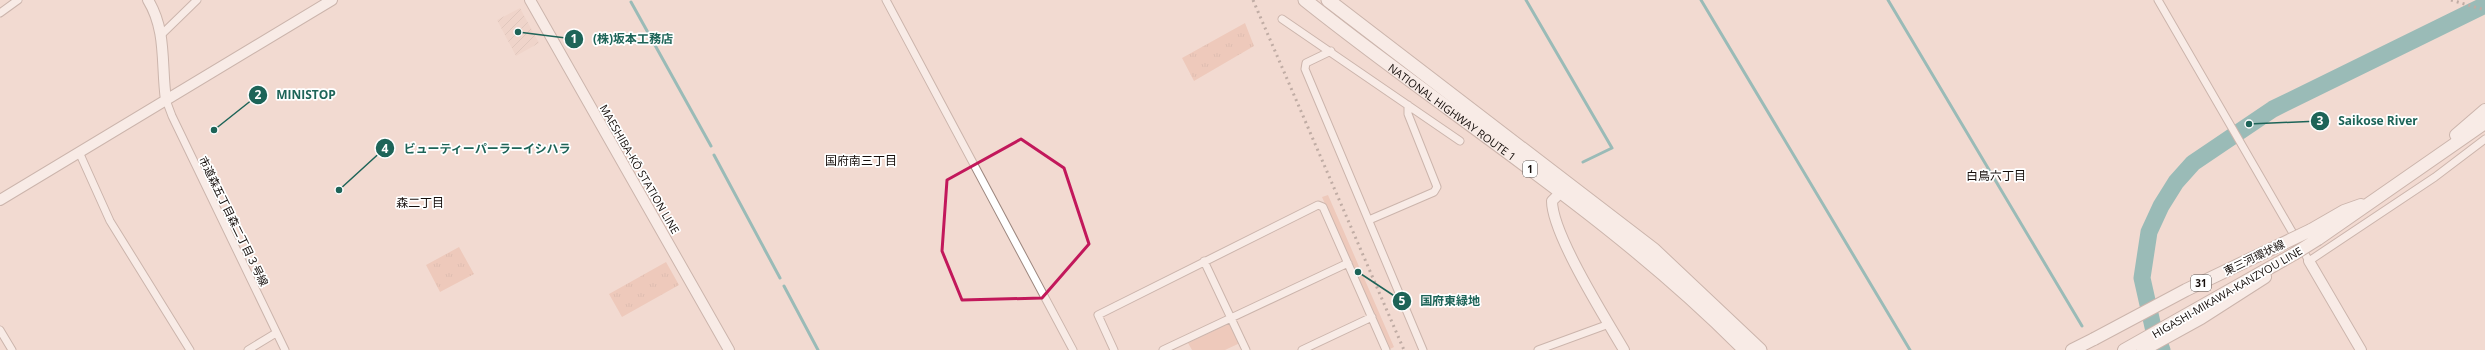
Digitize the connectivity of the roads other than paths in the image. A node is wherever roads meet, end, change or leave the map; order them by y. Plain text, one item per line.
1 (18, 0) edge
2 (148, 0) edge
3 (197, 0) edge
4 (332, 0) edge
5 (530, 0) edge
6 (886, 0) edge
7 (1305, 0) edge
8 (1328, 0) edge
9 (2158, 0) edge
10 (0, 13) edge
11 (1282, 19) dead end
12 (161, 35) junction
13 (1331, 51) junction
14 (166, 100) junction
15 (1408, 106) junction
16 (2485, 110) edge
17 (2485, 123) edge
18 (2485, 139) edge
19 (1460, 141) dead end
20 (79, 152) junction
21 (1565, 187) junction
22 (2389, 191) junction
23 (0, 200) edge
24 (1369, 220) junction
25 (2314, 235) junction
26 (2294, 254) junction
27 (1204, 261) junction
28 (2310, 261) junction
29 (1348, 263) junction
30 (1372, 317) junction
31 (1230, 318) junction
32 (1609, 324) junction
33 (0, 330) edge
34 (276, 333) junction
35 (12, 350) edge
36 (190, 350) edge
37 (248, 350) edge
38 (285, 350) edge
39 (729, 350) edge
40 (1073, 350) edge
41 (1114, 350) edge
42 (1163, 350) edge
43 (1246, 350) edge
44 (1302, 350) edge
45 (1386, 350) edge
46 (1423, 350) edge
47 (1538, 350) edge
48 (1624, 350) edge
49 (1745, 350) edge
50 (1760, 350) edge
51 (2072, 350) edge
52 (2124, 350) edge
53 (2144, 350) edge
54 (2361, 350) edge

1 - 10 street
2 - 12 main road
3 - 12 street
4 - 14 main road
5 - 39 main road, MAESHIBA-KŌ STATION LINE
6 - 40 street
7 - 21 highway, NATIONAL HIGHWAY ROUTE 1 / 1
8 - 21 highway, NATIONAL HIGHWAY ROUTE 1 / 1
9 - 28 street
11 - 13 street
12 - 14 main road
13 - 15 street
13 - 24 street
14 - 20 main road
14 - 34 street, 市道森五丁目森二丁目３号線
15 - 19 street
15 - 24 street
16 - 22 main road, HIGASHI-MIKAWA-KANZYOU LINE / 31
17 - 22 main road, HIGASHI-MIKAWA-KANZYOU LINE / 31
18 - 28 street
20 - 23 main road
20 - 36 street
21 - 32 main road
21 - 49 highway, NATIONAL HIGHWAY ROUTE 1 / 1
21 - 50 highway, NATIONAL HIGHWAY ROUTE 1 / 1
22 - 25 main road, HIGASHI-MIKAWA-KANZYOU LINE / 31
24 - 46 street
25 - 26 main road, HIGASHI-MIKAWA-KANZYOU LINE / 31, bridge
25 - 51 main road, 東三河環状線 / 31, bridge
26 - 52 main road, HIGASHI-MIKAWA-KANZYOU LINE / 31
26 - 53 main road, 東三河環状線 / 31
27 - 29 street
27 - 31 street
27 - 41 street
28 - 54 main road
29 - 30 street
29 - 31 street
30 - 44 street
30 - 45 street
31 - 42 street
31 - 43 street
32 - 47 street
32 - 48 main road
33 - 35 street
34 - 37 street
34 - 38 street, 市道森五丁目森二丁目３号線

